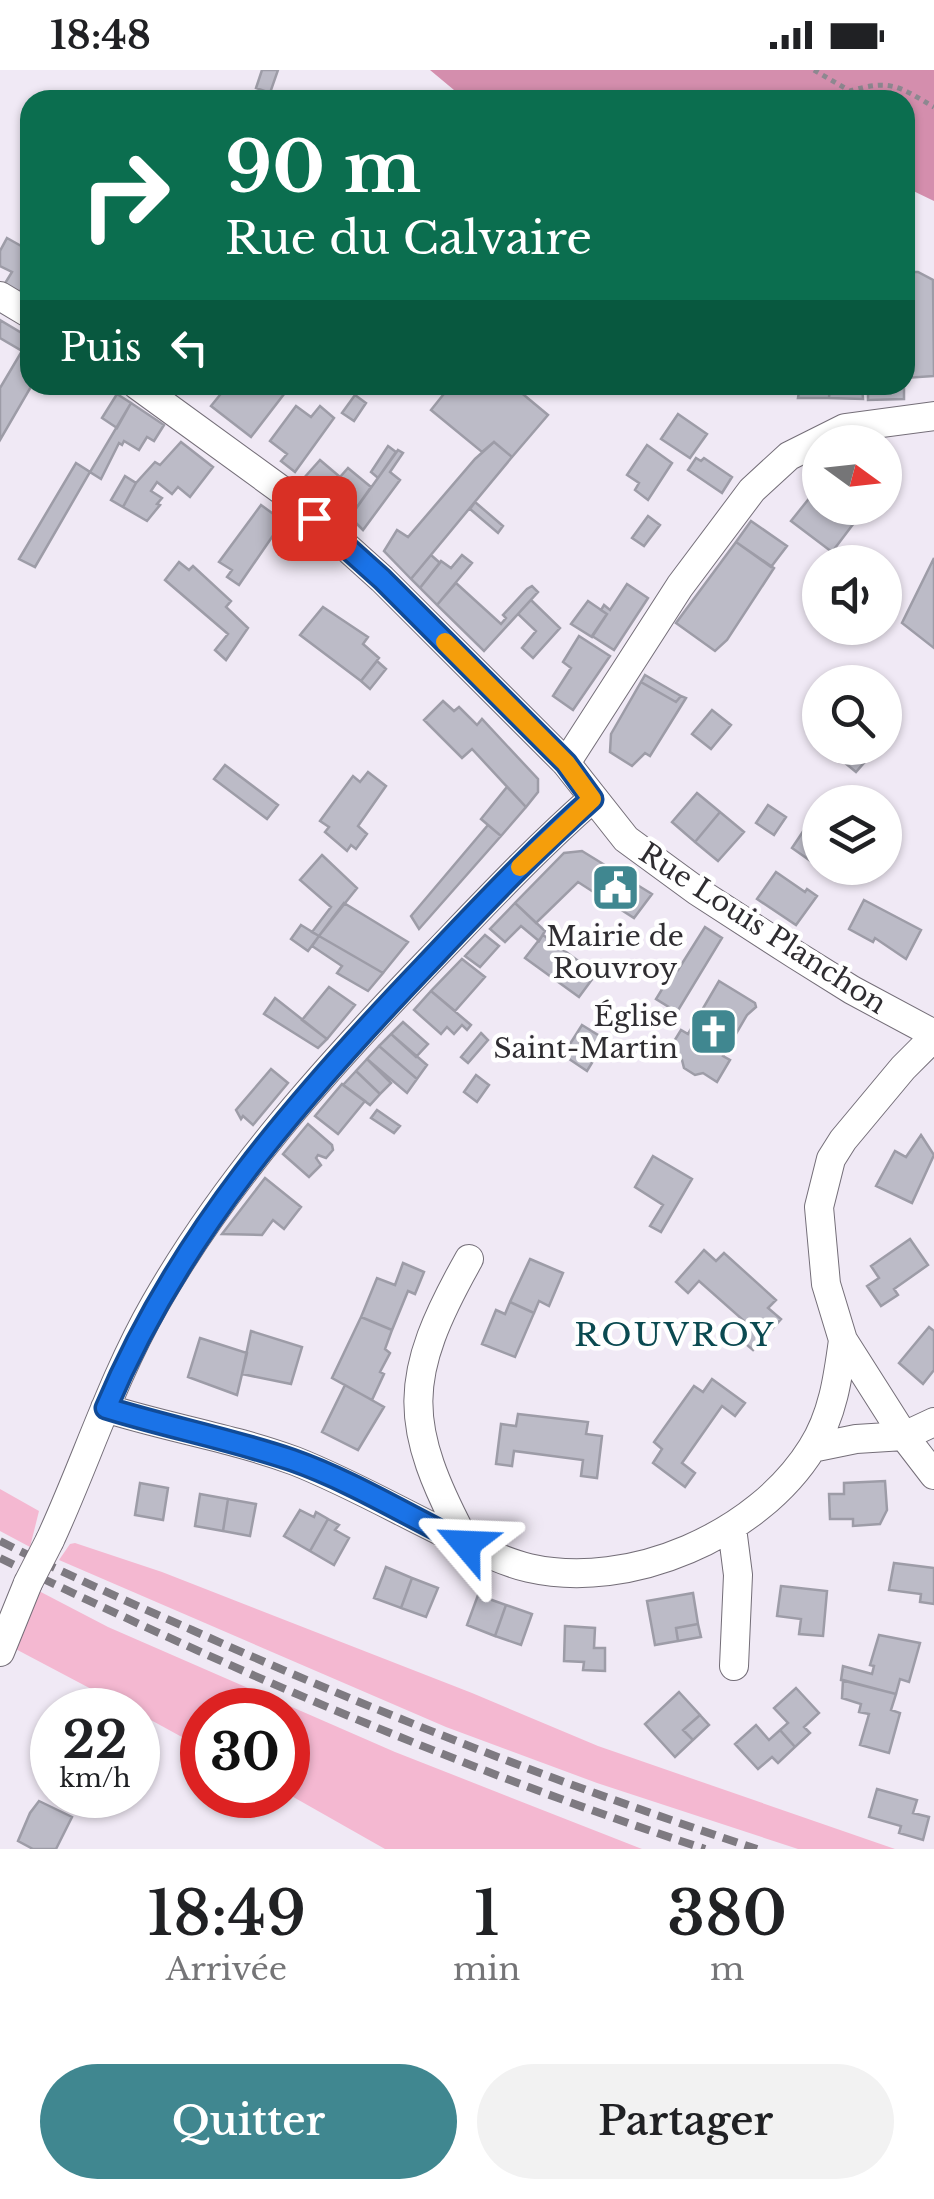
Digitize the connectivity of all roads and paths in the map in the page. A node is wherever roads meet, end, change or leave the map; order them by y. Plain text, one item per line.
1 (814, 70) edge
2 (848, 90) edge
3 (853, 90) edge
4 (906, 90) edge
5 (151, 395) edge
6 (934, 416) edge
7 (566, 763) junction
8 (592, 799) junction
9 (934, 1036) edge
10 (469, 1260) dead end
11 (843, 1340) junction
12 (106, 1408) junction
13 (934, 1422) edge
14 (904, 1436) junction
15 (812, 1448) junction
16 (934, 1475) edge
17 (732, 1528) junction
18 (466, 1544) junction
19 (0, 1652) edge
20 (734, 1666) dead end

1 - 2 path
3 - 4 path
5 - 7 street, Rue Louis Planchon
6 - 7 street
7 - 8 street, Rue Louis Planchon
8 - 9 street, Rue Louis Planchon
8 - 12 street
9 - 11 street
10 - 18 street
11 - 14 street
11 - 15 street
12 - 18 street
12 - 19 street, bridge
13 - 14 street
14 - 15 street
14 - 16 street
15 - 17 street
17 - 18 street
17 - 20 street

